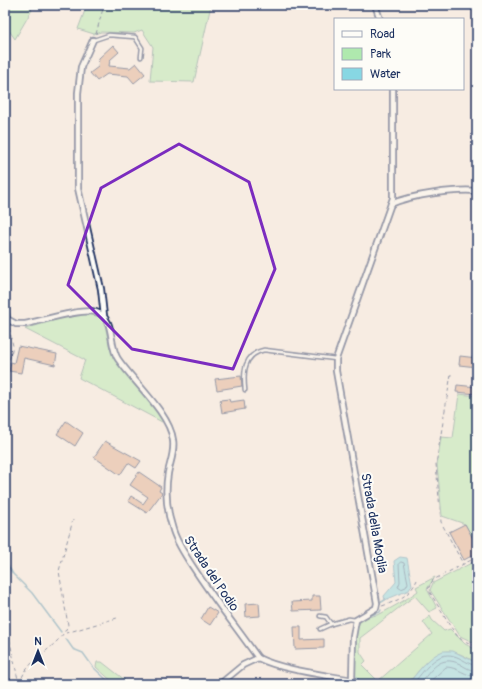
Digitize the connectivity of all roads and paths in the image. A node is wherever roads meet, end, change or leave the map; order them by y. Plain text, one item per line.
1 (104, 5) edge
2 (375, 5) edge
3 (380, 18) edge
4 (93, 40) junction
5 (141, 57) dead end
6 (393, 90) edge
7 (477, 191) edge
8 (391, 204) junction
9 (5, 306) edge
10 (104, 316) junction
11 (6, 318) edge
12 (336, 359) junction
13 (5, 372) edge
14 (451, 374) dead end
15 (245, 390) dead end
16 (73, 520) dead end
17 (477, 558) edge
18 (463, 564) junction
19 (417, 580) dead end
20 (376, 608) junction
21 (320, 616) dead end
22 (117, 618) dead end
23 (5, 620) edge
24 (356, 620) junction
25 (331, 624) junction
26 (320, 629) dead end
27 (65, 633) junction
28 (477, 647) edge
29 (258, 658) junction
30 (354, 682) edge
31 (20, 684) edge
32 (220, 684) edge

1 - 4 path
2 - 3 street
4 - 5 lane
4 - 10 street, Strada del Podio
6 - 8 street, Strada della Moglia
7 - 8 street
8 - 12 street, Strada della Moglia
9 - 11 street
10 - 11 street
10 - 29 street, Strada del Podio
11 - 13 path
12 - 15 lane
12 - 20 street, Strada della Moglia
14 - 18 path
16 - 27 path
17 - 18 path
18 - 28 path
19 - 20 path
20 - 24 street
21 - 25 lane
22 - 27 path
23 - 31 path
24 - 25 lane
24 - 30 street
25 - 26 lane
27 - 31 path
29 - 30 street
29 - 32 street

